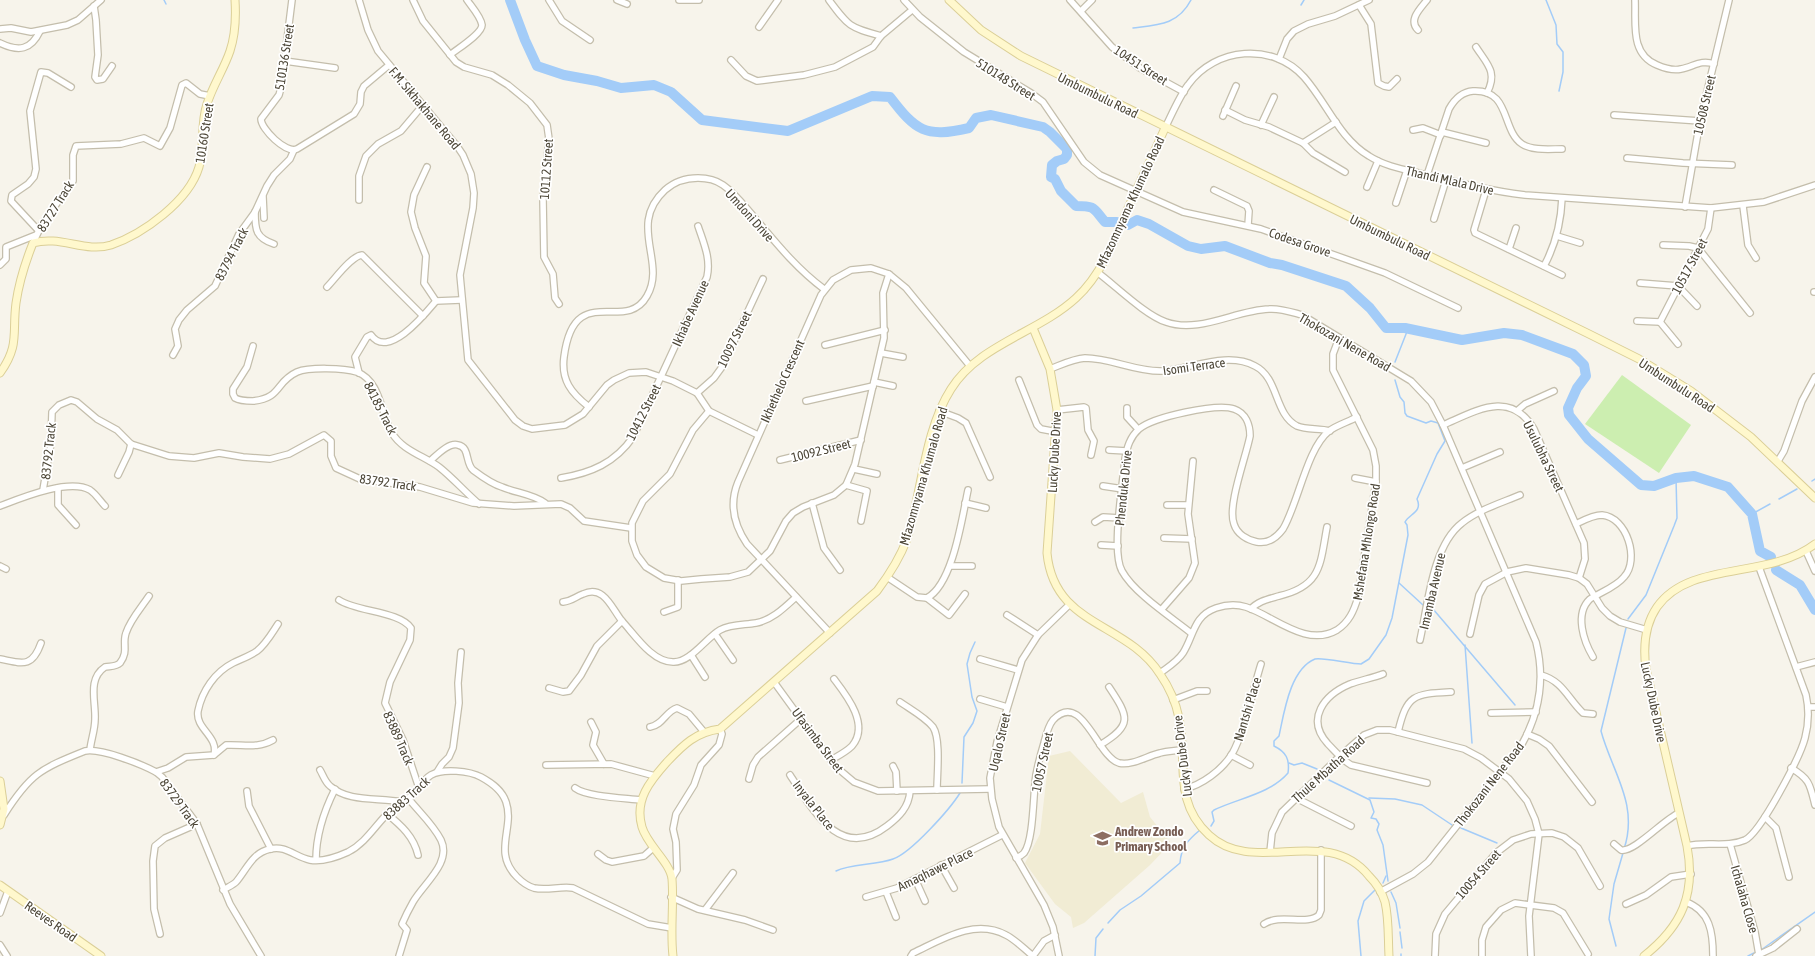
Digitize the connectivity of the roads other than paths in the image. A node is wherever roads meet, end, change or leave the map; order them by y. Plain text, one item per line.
1 (101, 0) edge
2 (235, 0) edge
3 (292, 0) edge
4 (359, 0) edge
5 (413, 0) edge
6 (467, 0) edge
7 (549, 0) edge
8 (617, 0) edge
9 (679, 0) edge
10 (700, 0) edge
11 (778, 0) edge
12 (829, 0) edge
13 (904, 0) edge
14 (949, 0) edge
15 (1070, 0) edge
16 (1092, 0) edge
17 (1369, 0) edge
18 (1427, 0) edge
19 (1636, 0) edge
20 (1729, 0) edge
21 (627, 4) dead end
22 (1359, 4) junction
23 (94, 6) junction
24 (912, 10) junction
25 (1081, 11) junction
26 (759, 27) dead end
27 (0, 29) edge
28 (1418, 30) dead end
29 (40, 31) junction
30 (881, 36) junction
31 (590, 40) dead end
32 (0, 43) edge
33 (1476, 47) dead end
34 (450, 55) junction
35 (1279, 59) junction
36 (731, 60) dead end
37 (285, 61) junction
38 (1714, 64) junction
39 (112, 66) dead end
40 (389, 66) junction
41 (335, 68) dead end
42 (1398, 80) dead end
43 (1236, 86) dead end
44 (72, 88) dead end
45 (1184, 92) junction
46 (1487, 93) junction
47 (210, 96) junction
48 (1274, 97) dead end
49 (423, 105) junction
50 (1226, 110) junction
51 (1614, 115) dead end
52 (1223, 116) dead end
53 (1700, 121) junction
54 (1336, 122) junction
55 (1261, 125) junction
56 (1165, 128) junction
57 (1413, 130) dead end
58 (1441, 134) junction
59 (1303, 143) junction
60 (1486, 143) dead end
61 (1562, 149) dead end
62 (294, 150) junction
63 (1627, 158) dead end
64 (1378, 161) junction
65 (1692, 163) junction
66 (1732, 164) dead end
67 (427, 167) dead end
68 (1407, 170) junction
69 (1345, 172) dead end
70 (1427, 175) junction
71 (1446, 180) junction
72 (1815, 185) edge
73 (1367, 187) dead end
74 (1214, 190) dead end
75 (1486, 190) junction
76 (1136, 191) junction
77 (263, 195) junction
78 (1562, 198) junction
79 (358, 200) dead end
80 (1396, 202) dead end
81 (1743, 206) junction
82 (1685, 207) junction
83 (1711, 208) junction
84 (255, 212) junction
85 (264, 218) dead end
86 (1434, 219) dead end
87 (1248, 225) junction
88 (698, 226) dead end
89 (1516, 228) dead end
90 (37, 233) junction
91 (1557, 236) junction
92 (1580, 243) dead end
93 (33, 244) junction
94 (274, 244) dead end
95 (1664, 245) dead end
96 (1509, 248) junction
97 (1698, 248) junction
98 (1756, 258) dead end
99 (0, 265) edge
100 (1544, 266) junction
101 (1097, 272) junction
102 (889, 274) junction
103 (1562, 275) dead end
104 (763, 279) dead end
105 (1640, 283) dead end
106 (1678, 286) junction
107 (327, 287) dead end
108 (824, 289) junction
109 (461, 300) junction
110 (436, 301) junction
111 (559, 304) dead end
112 (1697, 306) dead end
113 (1458, 308) dead end
114 (1750, 313) dead end
115 (423, 316) junction
116 (1637, 321) dead end
117 (1660, 322) junction
118 (1033, 328) junction
119 (885, 330) junction
120 (1340, 338) junction
121 (1678, 344) dead end
122 (253, 346) dead end
123 (825, 346) dead end
124 (881, 353) junction
125 (173, 355) dead end
126 (903, 357) dead end
127 (970, 366) junction
128 (1050, 369) junction
129 (0, 373) edge
130 (359, 373) junction
131 (661, 376) junction
132 (1815, 377) edge
133 (1019, 380) dead end
134 (874, 384) junction
135 (893, 386) dead end
136 (1554, 391) dead end
137 (697, 393) junction
138 (806, 401) dead end
139 (589, 407) junction
140 (1127, 408) dead end
141 (1057, 410) junction
142 (1518, 410) junction
143 (709, 411) junction
144 (939, 411) junction
145 (1357, 417) junction
146 (1443, 425) junction
147 (1138, 429) junction
148 (1330, 431) junction
149 (1057, 432) junction
150 (758, 435) junction
151 (861, 440) junction
152 (131, 444) junction
153 (1109, 450) dead end
154 (1127, 451) junction
155 (1500, 452) dead end
156 (1091, 455) dead end
157 (780, 460) dead end
158 (430, 461) junction
159 (1193, 461) dead end
160 (1778, 461) junction
161 (1462, 468) junction
162 (854, 469) junction
163 (877, 474) dead end
164 (118, 475) dead end
165 (990, 477) dead end
166 (561, 478) dead end
167 (1355, 478) dead end
168 (1376, 482) junction
169 (846, 485) junction
170 (1103, 486) dead end
171 (58, 488) junction
172 (1123, 489) junction
173 (43, 490) junction
174 (968, 490) dead end
175 (1520, 495) dead end
176 (1815, 498) edge
177 (545, 503) junction
178 (812, 503) junction
179 (965, 503) junction
180 (480, 504) junction
181 (1167, 505) dead end
182 (1188, 505) junction
183 (0, 506) edge
184 (105, 506) dead end
185 (986, 508) dead end
186 (1481, 512) junction
187 (1120, 518) junction
188 (861, 521) dead end
189 (1095, 522) dead end
190 (1576, 524) junction
191 (76, 525) dead end
192 (1327, 527) dead end
193 (631, 528) junction
194 (1164, 538) dead end
195 (1192, 539) junction
196 (1815, 544) edge
197 (1101, 545) dead end
198 (1118, 546) junction
199 (1806, 551) junction
200 (762, 560) junction
201 (0, 566) edge
202 (950, 566) junction
203 (972, 566) dead end
204 (1759, 567) junction
205 (6, 569) dead end
206 (840, 570) dead end
207 (1815, 571) edge
208 (1507, 572) junction
209 (887, 577) junction
210 (1580, 578) junction
211 (678, 580) junction
212 (965, 594) dead end
213 (149, 596) dead end
214 (1595, 596) junction
215 (796, 597) junction
216 (927, 598) junction
217 (339, 600) dead end
218 (563, 602) dead end
219 (1070, 604) junction
220 (1162, 609) junction
221 (1251, 609) junction
222 (664, 612) dead end
223 (1007, 615) dead end
224 (622, 621) junction
225 (278, 624) dead end
226 (1647, 630) junction
227 (830, 633) junction
228 (1191, 633) junction
229 (715, 634) junction
230 (1470, 634) dead end
231 (1038, 635) junction
232 (1420, 640) dead end
233 (41, 642) dead end
234 (461, 652) dead end
235 (691, 655) junction
236 (1593, 657) dead end
237 (0, 659) edge
238 (980, 659) dead end
239 (733, 660) dead end
240 (1815, 662) edge
241 (1261, 664) dead end
242 (1796, 667) junction
243 (1018, 670) junction
244 (1160, 673) junction
245 (1383, 674) dead end
246 (1541, 675) junction
247 (705, 676) dead end
248 (834, 679) dead end
249 (774, 682) junction
250 (1109, 687) dead end
251 (549, 688) dead end
252 (1208, 691) dead end
253 (1451, 692) dead end
254 (980, 699) dead end
255 (1174, 700) junction
256 (900, 702) dead end
257 (1007, 707) junction
258 (1808, 707) junction
259 (1815, 707) edge
260 (1536, 712) junction
261 (1490, 713) dead end
262 (1593, 714) dead end
263 (801, 719) junction
264 (591, 722) dead end
265 (650, 727) dead end
266 (720, 729) junction
267 (704, 732) junction
268 (1398, 732) junction
269 (1528, 734) junction
270 (273, 740) dead end
271 (1100, 745) junction
272 (90, 750) junction
273 (1181, 750) junction
274 (1231, 754) junction
275 (214, 755) junction
276 (1340, 756) junction
277 (831, 760) junction
278 (604, 764) junction
279 (546, 765) dead end
280 (1250, 765) dead end
281 (893, 766) dead end
282 (1791, 768) junction
283 (320, 770) dead end
284 (156, 772) junction
285 (437, 772) junction
286 (1500, 772) junction
287 (790, 775) dead end
288 (655, 776) junction
289 (749, 779) dead end
290 (0, 781) edge
291 (1427, 783) dead end
292 (419, 788) junction
293 (575, 788) dead end
294 (335, 789) junction
295 (990, 789) junction
296 (1184, 789) junction
297 (937, 790) junction
298 (247, 791) dead end
299 (910, 791) junction
300 (897, 792) junction
301 (408, 798) junction
302 (1296, 798) junction
303 (642, 800) junction
304 (402, 802) junction
305 (1592, 802) dead end
306 (1815, 805) edge
307 (1679, 813) junction
308 (387, 814) junction
309 (4, 815) junction
310 (1765, 817) junction
311 (198, 824) junction
312 (0, 825) edge
313 (1351, 826) dead end
314 (1539, 834) junction
315 (1002, 835) junction
316 (1614, 844) dead end
317 (1730, 844) junction
318 (1687, 846) junction
319 (653, 848) junction
320 (271, 849) junction
321 (1321, 850) junction
322 (1270, 852) junction
323 (598, 854) dead end
324 (418, 855) dead end
325 (1016, 858) junction
326 (316, 860) junction
327 (941, 865) junction
328 (733, 873) dead end
329 (1691, 874) junction
330 (1789, 877) dead end
331 (672, 878) junction
332 (915, 879) junction
333 (0, 885) edge
334 (1600, 886) dead end
335 (954, 888) dead end
336 (223, 890) junction
337 (8, 891) junction
338 (886, 892) junction
339 (1380, 892) junction
340 (671, 897) junction
341 (866, 897) dead end
342 (924, 901) dead end
343 (1686, 902) junction
344 (1626, 904) dead end
345 (1531, 905) junction
346 (706, 910) junction
347 (0, 913) edge
348 (896, 917) dead end
349 (1264, 924) dead end
350 (672, 928) junction
351 (1797, 929) dead end
352 (773, 930) dead end
353 (160, 934) dead end
354 (1055, 935) junction
355 (0, 945) edge
356 (1588, 954) dead end
357 (1647, 955) edge
358 (1757, 955) edge
359 (8, 956) edge
360 (101, 956) edge
361 (260, 956) edge
362 (399, 956) edge
363 (672, 956) edge
364 (911, 956) edge
365 (1033, 956) edge
366 (1059, 956) edge
367 (1389, 956) edge
368 (1435, 956) edge
369 (1482, 956) edge
370 (1531, 956) edge
371 (1713, 956) edge

1 - 23 street
2 - 47 street, 10160 Street
3 - 37 street, 510136 Street
4 - 40 street, F.M. Sikhakhane Road
5 - 34 street, 10112 Street
6 - 34 street
7 - 31 street
8 - 21 street
9 - 10 street
11 - 26 street
12 - 30 street
13 - 24 street, 510148 Street
14 - 56 street, Umbumbulu Road
15 - 25 street, 10451 Street
16 - 25 street
17 - 22 street
18 - 28 street
19 - 38 street, 10508 Street
20 - 38 street
22 - 35 street
22 - 42 street
23 - 29 street
23 - 39 street
24 - 30 street
24 - 76 street, 510148 Street
25 - 45 street, 10451 Street
27 - 29 street
29 - 32 street
30 - 36 street
33 - 46 street
34 - 111 street, 10112 Street
35 - 45 street, Thandi Mlala Drive
35 - 54 street, Thandi Mlala Drive
37 - 41 street
37 - 62 street, 510136 Street
38 - 53 street, 10508 Street
40 - 49 street, F.M. Sikhakhane Road
40 - 62 street
43 - 50 street
44 - 90 street
45 - 56 street, Thandi Mlala Drive
46 - 58 street
46 - 61 street
47 - 90 street, 83727 Track
47 - 93 street, 10160 Street
48 - 55 street
49 - 79 street
49 - 109 street, F.M. Sikhakhane Road
50 - 52 street
50 - 55 street
51 - 53 street
53 - 65 street, 10508 Street
54 - 59 street
54 - 64 street, Thandi Mlala Drive
55 - 59 street
56 - 76 street, Mfazomnyama Khumalo Road
56 - 160 street, Umbumbulu Road
57 - 58 street
58 - 60 street
58 - 70 street
59 - 69 street
62 - 77 street, 83794 Track
63 - 65 street
64 - 68 street, Thandi Mlala Drive
64 - 73 street
65 - 66 street
65 - 82 street, 10508 Street
67 - 110 street
68 - 70 street, Thandi Mlala Drive
68 - 80 street
70 - 71 street, Thandi Mlala Drive
71 - 75 street, Thandi Mlala Drive
71 - 86 street
72 - 81 street, Thandi Mlala Drive
74 - 87 street
75 - 78 street, Thandi Mlala Drive
75 - 96 street
76 - 87 street, Codesa Grove
76 - 101 street, Mfazomnyama Khumalo Road
77 - 84 street, 83794 Track
77 - 85 street
78 - 82 street, Thandi Mlala Drive
78 - 91 street
81 - 83 street, Thandi Mlala Drive
81 - 98 street
82 - 83 street, Thandi Mlala Drive
83 - 97 street, 10517 Street
84 - 94 street
84 - 125 street, 83794 Track
87 - 113 street, Codesa Grove
88 - 131 street, Ikhabe Avenue
89 - 96 street
90 - 93 street, 83727 Track
90 - 99 street
91 - 92 street
91 - 100 street
93 - 129 street, 83727 Track
95 - 97 street
96 - 100 street
97 - 106 street, 10517 Street
97 - 114 street
100 - 103 street
101 - 118 street, Mfazomnyama Khumalo Road
101 - 120 street, Thokozani Nene Road
102 - 108 street, Ikhethelo Crescent
102 - 119 street
102 - 127 street, Ikhethelo Crescent
104 - 137 street, 10097 Street
105 - 106 street
106 - 112 street
106 - 117 street, 10517 Street
107 - 115 street
108 - 139 street, Umdoni Drive
108 - 150 street, Ikhethelo Crescent
109 - 110 street
109 - 139 street, F.M. Sikhakhane Road
110 - 115 street
115 - 130 street
116 - 117 street
117 - 121 street
118 - 127 street, Mfazomnyama Khumalo Road
118 - 128 street, Lucky Dube Drive
119 - 123 street
119 - 124 street
120 - 145 street, Mshefana Mhlongo Road
120 - 146 street, Thokozani Nene Road
122 - 130 street, 84185 Track
124 - 126 street
124 - 134 street
127 - 144 street, Mfazomnyama Khumalo Road
128 - 141 street, Lucky Dube Drive
128 - 148 street, Isomi Terrace
130 - 158 street, 84185 Track
131 - 137 street, F.M. Sikhakhane Road
131 - 139 street, F.M. Sikhakhane Road
131 - 166 street, 10412 Street
132 - 160 street
133 - 149 street
134 - 135 street
134 - 138 street
134 - 151 street
136 - 142 street
137 - 143 street
140 - 147 street
141 - 149 street, Lucky Dube Drive
141 - 156 street
142 - 146 street, Usulubha Street
142 - 190 street, Usulubha Street
143 - 150 street
143 - 193 street
144 - 165 street
144 - 209 street, Mfazomnyama Khumalo Road
145 - 148 street
145 - 168 street, Mshefana Mhlongo Road
146 - 161 street, Thokozani Nene Road
147 - 148 street
147 - 154 street, Phenduka Drive
149 - 219 street, Lucky Dube Drive
150 - 200 street, Ikhethelo Crescent
151 - 157 street, 10092 Street
151 - 162 street
152 - 164 street
152 - 173 street, 83792 Track
152 - 180 street, 83792 Track
153 - 154 street
154 - 172 street, Phenduka Drive
155 - 161 street
158 - 177 street
158 - 180 street, 84185 Track
159 - 182 street
160 - 176 street, Umbumbulu Road
161 - 186 street, Thokozani Nene Road
162 - 163 street
162 - 169 street
167 - 168 street
168 - 221 street, Mshefana Mhlongo Road
169 - 178 street
169 - 188 street
170 - 172 street
171 - 173 street
171 - 184 street
171 - 191 street
172 - 187 street, Phenduka Drive
173 - 183 street, 83792 Track
174 - 179 street
175 - 186 street, Imamba Avenue
177 - 180 street, 83792 Track
177 - 193 street, 83792 Track
178 - 200 street
178 - 206 street
179 - 185 street
179 - 202 street
181 - 182 street
182 - 195 street
186 - 208 street, Thokozani Nene Road
186 - 232 street, Imamba Avenue
187 - 189 street
187 - 198 street, Phenduka Drive
190 - 210 street, Usulubha Street
190 - 214 street
192 - 221 street
193 - 211 street
194 - 195 street
195 - 220 street
196 - 199 street, Lucky Dube Drive
197 - 198 street
198 - 220 street, Phenduka Drive
199 - 204 street, Lucky Dube Drive
199 - 207 street
200 - 211 street
200 - 215 street, Ikhethelo Crescent
201 - 205 street
202 - 203 street
202 - 216 street
204 - 226 street, Lucky Dube Drive
204 - 242 street
208 - 210 street
208 - 230 street
208 - 246 street, Thokozani Nene Road
209 - 216 street
209 - 227 street, Mfazomnyama Khumalo Road
210 - 214 street
211 - 222 street
212 - 216 street
213 - 272 street
214 - 226 street
214 - 236 street
215 - 227 street, Ikhethelo Crescent
215 - 229 street
217 - 292 street, 83889 Track
218 - 224 street
219 - 231 street, Uqalo Street
219 - 244 street, Lucky Dube Drive
220 - 228 street, Phenduka Drive
221 - 228 street, Mshefana Mhlongo Road
223 - 231 street
224 - 235 street
224 - 251 street
225 - 275 street
226 - 307 street, Lucky Dube Drive
227 - 249 street, Mfazomnyama Khumalo Road
228 - 244 street, Mshefana Mhlongo Road
229 - 235 street
229 - 239 street
231 - 243 street, Uqalo Street
233 - 237 street
234 - 285 street
235 - 247 street
238 - 243 street
240 - 242 street
241 - 274 street, Nantshi Place
242 - 258 street
243 - 257 street, Uqalo Street
244 - 255 street, Lucky Dube Drive
245 - 276 street
246 - 260 street, Thokozani Nene Road
246 - 262 street
248 - 277 street
249 - 263 street, Ufasimba Street
249 - 266 street, Mfazomnyama Khumalo Road
250 - 271 street
252 - 255 street
253 - 268 street
254 - 257 street
255 - 273 street, Lucky Dube Drive
256 - 297 street
257 - 295 street, Uqalo Street
258 - 259 street
258 - 282 street
260 - 261 street
260 - 269 street, Thokozani Nene Road
263 - 277 street, Ufasimba Street
263 - 289 street
264 - 278 street
265 - 267 street
266 - 267 street
266 - 331 street
267 - 288 street
268 - 276 street, Thule Mbatha Road
268 - 286 street, Thule Mbatha Road
269 - 286 street, Thokozani Nene Road
269 - 305 street
270 - 275 street
271 - 273 street, 10057 Street
271 - 325 street, 10057 Street
272 - 284 street, 83729 Track
272 - 309 street
273 - 296 street, Lucky Dube Drive
274 - 280 street, Nantshi Place
274 - 296 street, Nantshi Place
275 - 284 street
276 - 291 street
276 - 302 street, Thule Mbatha Road
277 - 300 street, Ufasimba Street
278 - 279 street
278 - 288 street
281 - 300 street
282 - 306 street
282 - 310 street
283 - 294 street
284 - 311 street, 83729 Track
285 - 292 street, 83883 Track
285 - 350 street, 83883 Track
286 - 314 street, Thule Mbatha Road
286 - 339 street, Thokozani Nene Road
287 - 299 street, Inyala Place
288 - 303 street
290 - 309 street
292 - 301 street, 83883 Track
293 - 303 street
294 - 304 street
294 - 326 street
295 - 297 street, Ufasimba Street
295 - 315 street, Uqalo Street
296 - 322 street, Lucky Dube Drive
297 - 299 street, Ufasimba Street
298 - 320 street
299 - 300 street, Ufasimba Street
301 - 304 street, 83883 Track
301 - 362 street
302 - 313 street
302 - 322 street, Thule Mbatha Road
303 - 319 street
304 - 308 street, 83883 Track
307 - 316 street
307 - 318 street, Lucky Dube Drive
308 - 324 street
308 - 326 street, 83883 Track
309 - 312 street
310 - 317 street
310 - 330 street
311 - 336 street, 83729 Track
311 - 353 street
314 - 334 street, 10054 Street
314 - 345 street, Thule Mbatha Road
314 - 368 street, 10054 Street
315 - 325 street, Uqalo Street
315 - 327 street, Amaqhawe Place
317 - 318 street
317 - 358 street, Ichalaha Close
318 - 329 street, Lucky Dube Drive
319 - 323 street
319 - 331 street
320 - 326 street, 83883 Track
320 - 336 street
321 - 322 street, Lucky Dube Drive
321 - 339 street, Lucky Dube Drive
321 - 349 street
325 - 354 street, Uqalo Street
327 - 332 street, Amaqhawe Place
327 - 335 street
328 - 346 street
329 - 343 street, Lucky Dube Drive
329 - 344 street
331 - 340 street
332 - 338 street, Amaqhawe Place
332 - 342 street
333 - 337 street, Reeves Road
336 - 361 street, 83729 Track
337 - 347 street
337 - 360 street, Reeves Road
338 - 341 street, Amaqhawe Place
338 - 348 street
339 - 367 street, Lucky Dube Drive
340 - 346 street
340 - 350 street
343 - 357 street, Lucky Dube Drive
343 - 371 street
345 - 356 street
345 - 369 street
345 - 370 street, Thule Mbatha Road
346 - 352 street
350 - 363 street
351 - 358 street
354 - 365 street
354 - 366 street, Uqalo Street
355 - 359 street
364 - 365 street

